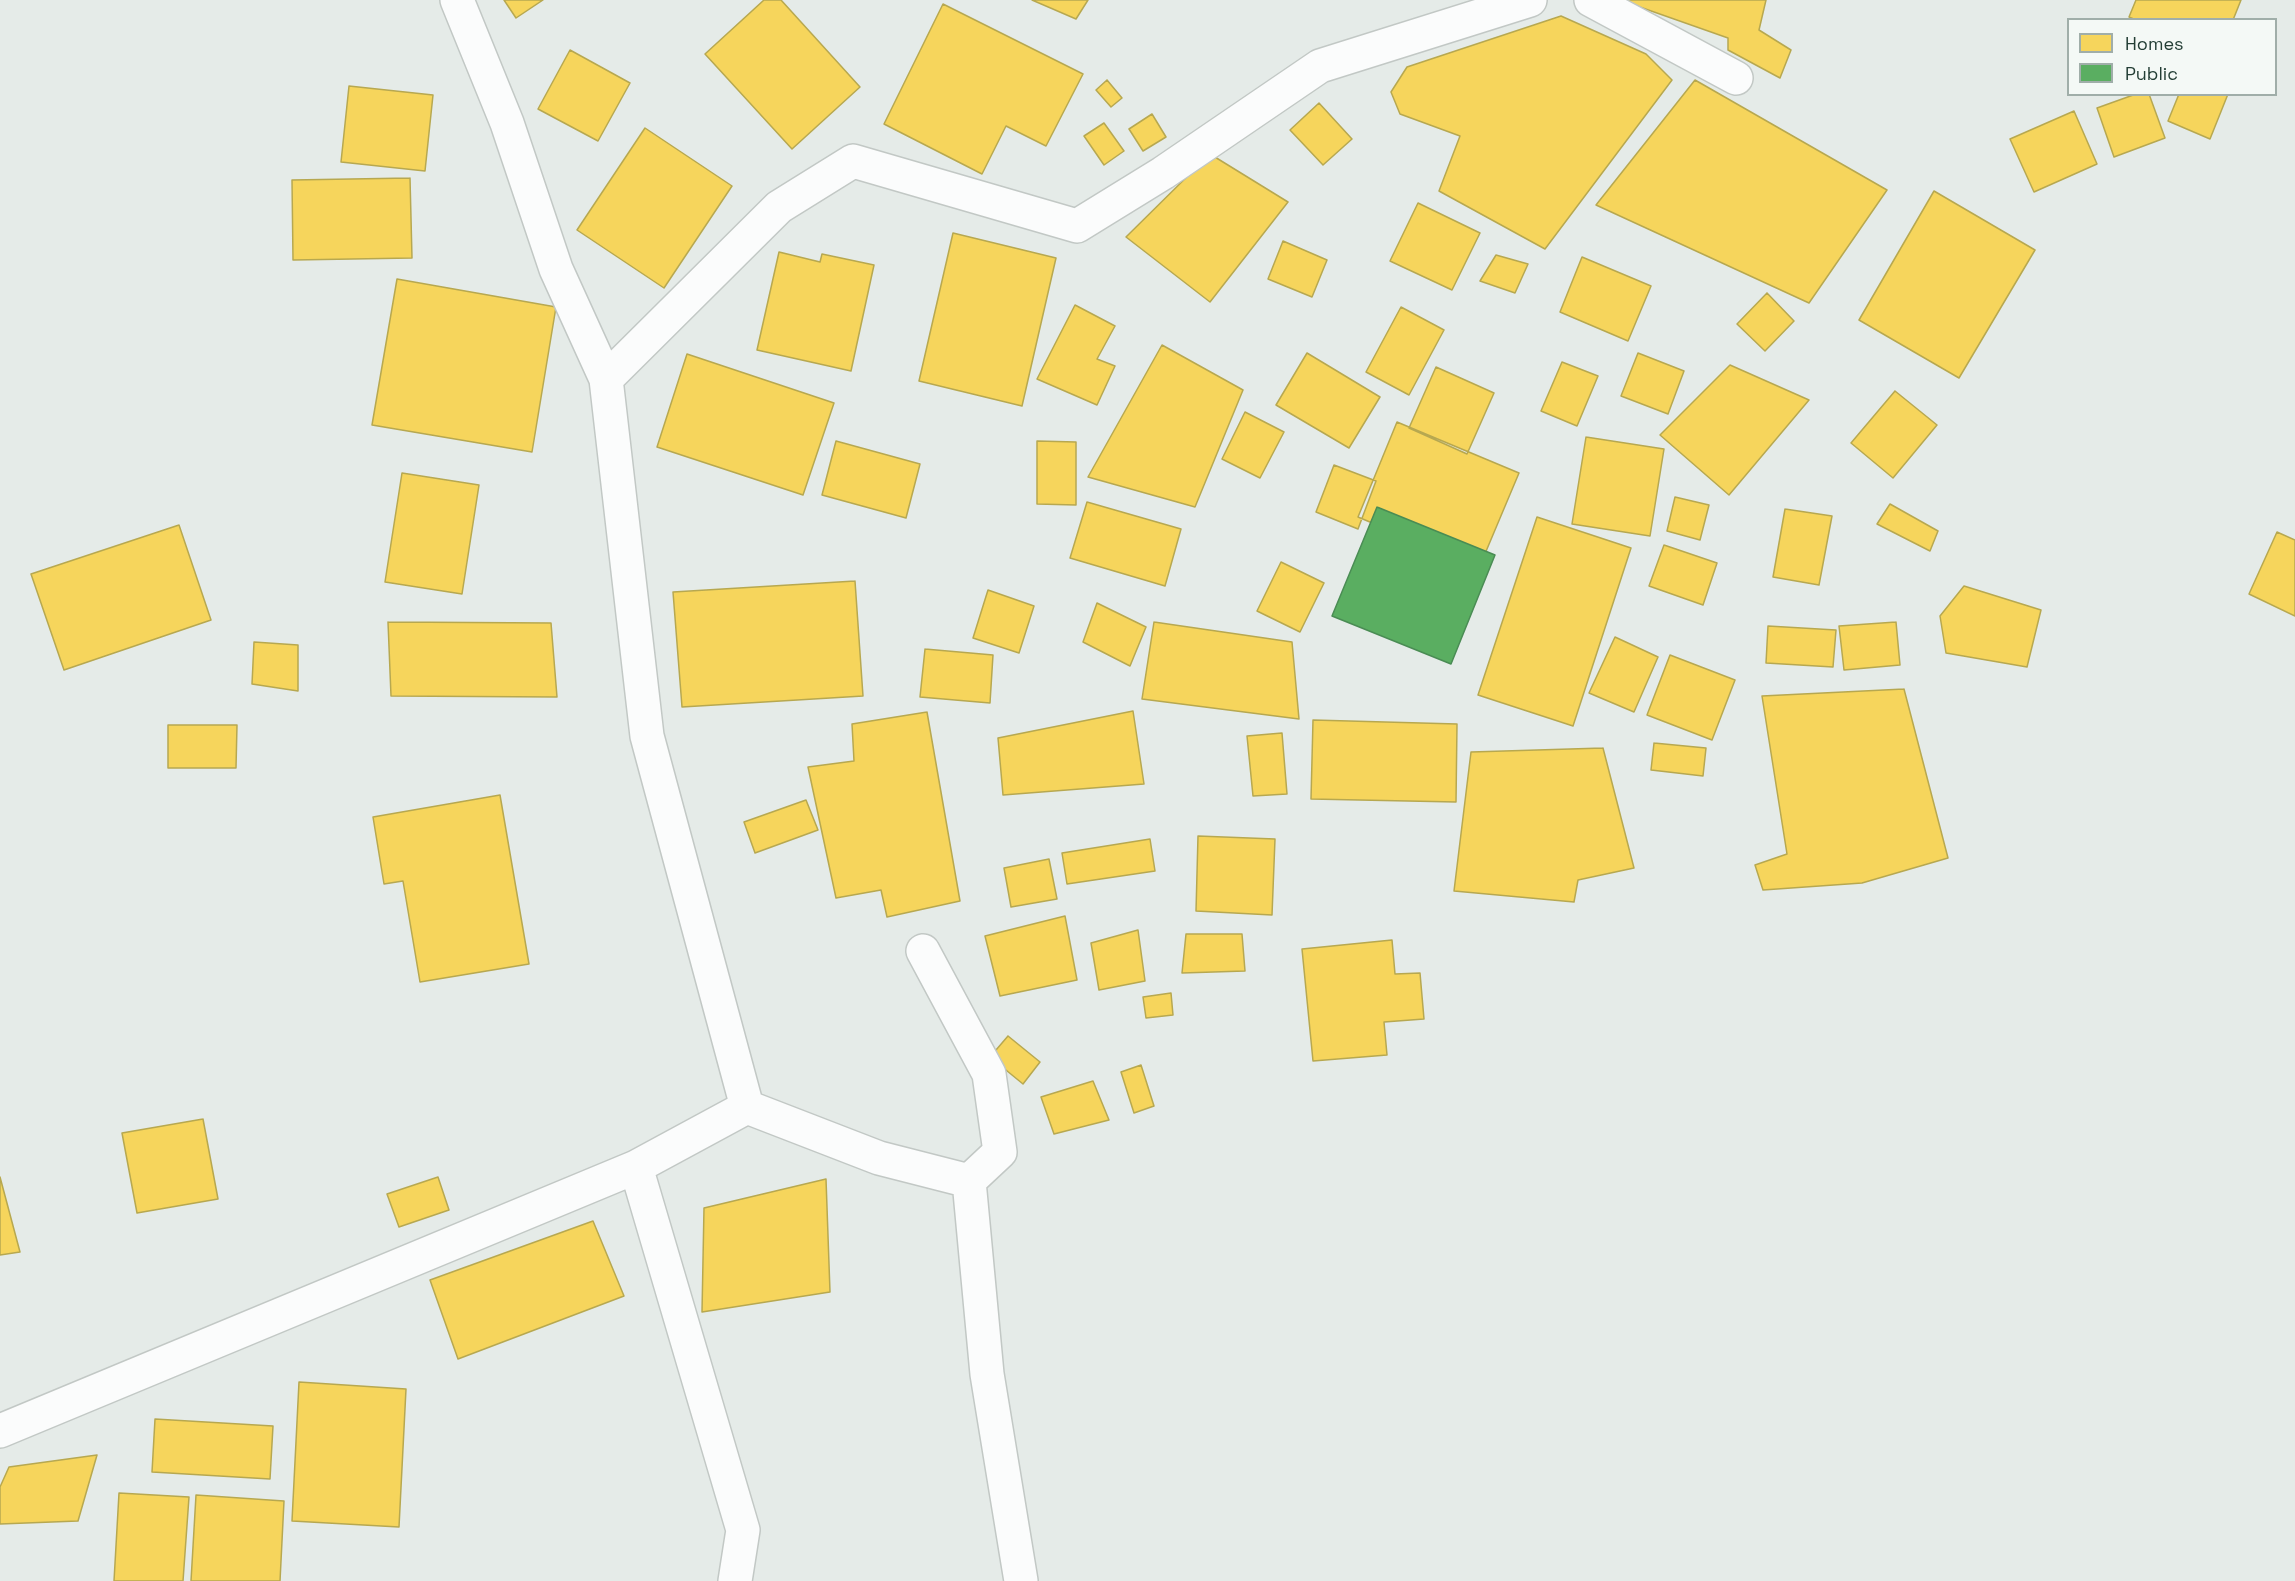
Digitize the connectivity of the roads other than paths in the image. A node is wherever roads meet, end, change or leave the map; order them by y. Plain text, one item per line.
1 (457, 0) edge
2 (1530, 0) edge
3 (1591, 0) edge
4 (1736, 78) dead end
5 (606, 379) junction
6 (923, 951) dead end
7 (747, 1107) junction
8 (636, 1167) junction
9 (969, 1181) junction
10 (0, 1431) edge
11 (735, 1581) edge
12 (1021, 1581) edge

1 - 5 street
2 - 5 street
3 - 4 street
5 - 7 street
6 - 9 street
7 - 8 street
7 - 9 street
8 - 10 street
8 - 11 street
9 - 12 street

